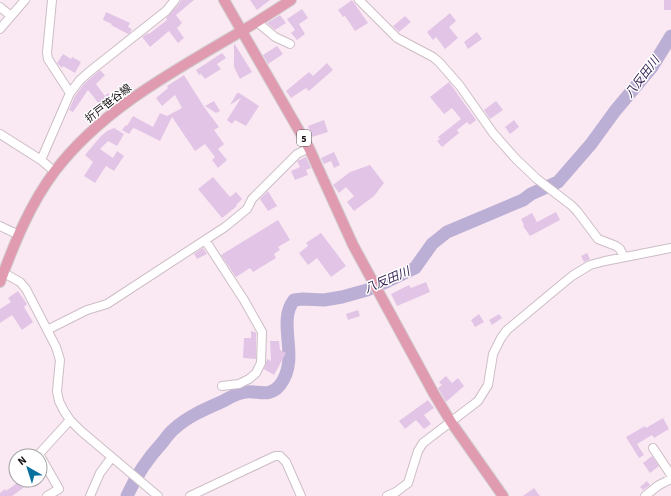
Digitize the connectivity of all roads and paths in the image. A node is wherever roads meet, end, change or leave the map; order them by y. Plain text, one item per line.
1 (25, 0) edge
2 (52, 0) edge
3 (175, 0) edge
4 (224, 0) edge
5 (291, 0) edge
6 (359, 0) edge
7 (0, 7) edge
8 (11, 16) junction
9 (257, 22) junction
10 (0, 30) edge
11 (241, 31) junction
12 (290, 44) dead end
13 (70, 93) junction
14 (0, 134) edge
15 (309, 148) junction
16 (41, 160) junction
17 (55, 172) junction
18 (0, 226) edge
19 (19, 235) junction
20 (205, 240) junction
21 (670, 250) edge
22 (624, 257) junction
23 (2, 277) edge
24 (47, 330) junction
25 (222, 386) dead end
26 (70, 420) junction
27 (451, 422) junction
28 (653, 448) dead end
29 (112, 457) junction
30 (671, 475) edge
31 (671, 479) edge
32 (47, 496) edge
33 (90, 496) edge
34 (158, 496) edge
35 (190, 496) edge
36 (301, 496) edge
37 (387, 496) edge
38 (503, 496) edge
39 (645, 496) edge

1 - 8 street
2 - 13 street
3 - 13 street
4 - 11 main road, 5
5 - 9 main road, 折戸笹谷線
6 - 22 street
7 - 8 street
8 - 10 street
9 - 11 main road, 折戸笹谷線
9 - 12 street
11 - 15 main road, 5
11 - 17 main road, 折戸笹谷線
13 - 16 street
14 - 16 street
15 - 20 street
15 - 27 main road, 5
16 - 17 street
17 - 19 main road, 折戸笹谷線
18 - 19 street
19 - 23 main road, 折戸笹谷線
20 - 24 street
20 - 25 street
21 - 22 street
22 - 27 street
23 - 24 street
24 - 26 street
26 - 29 street
26 - 32 street
27 - 37 street
27 - 38 main road, 5
28 - 30 street
29 - 33 street
29 - 34 street
31 - 39 street
35 - 36 street

